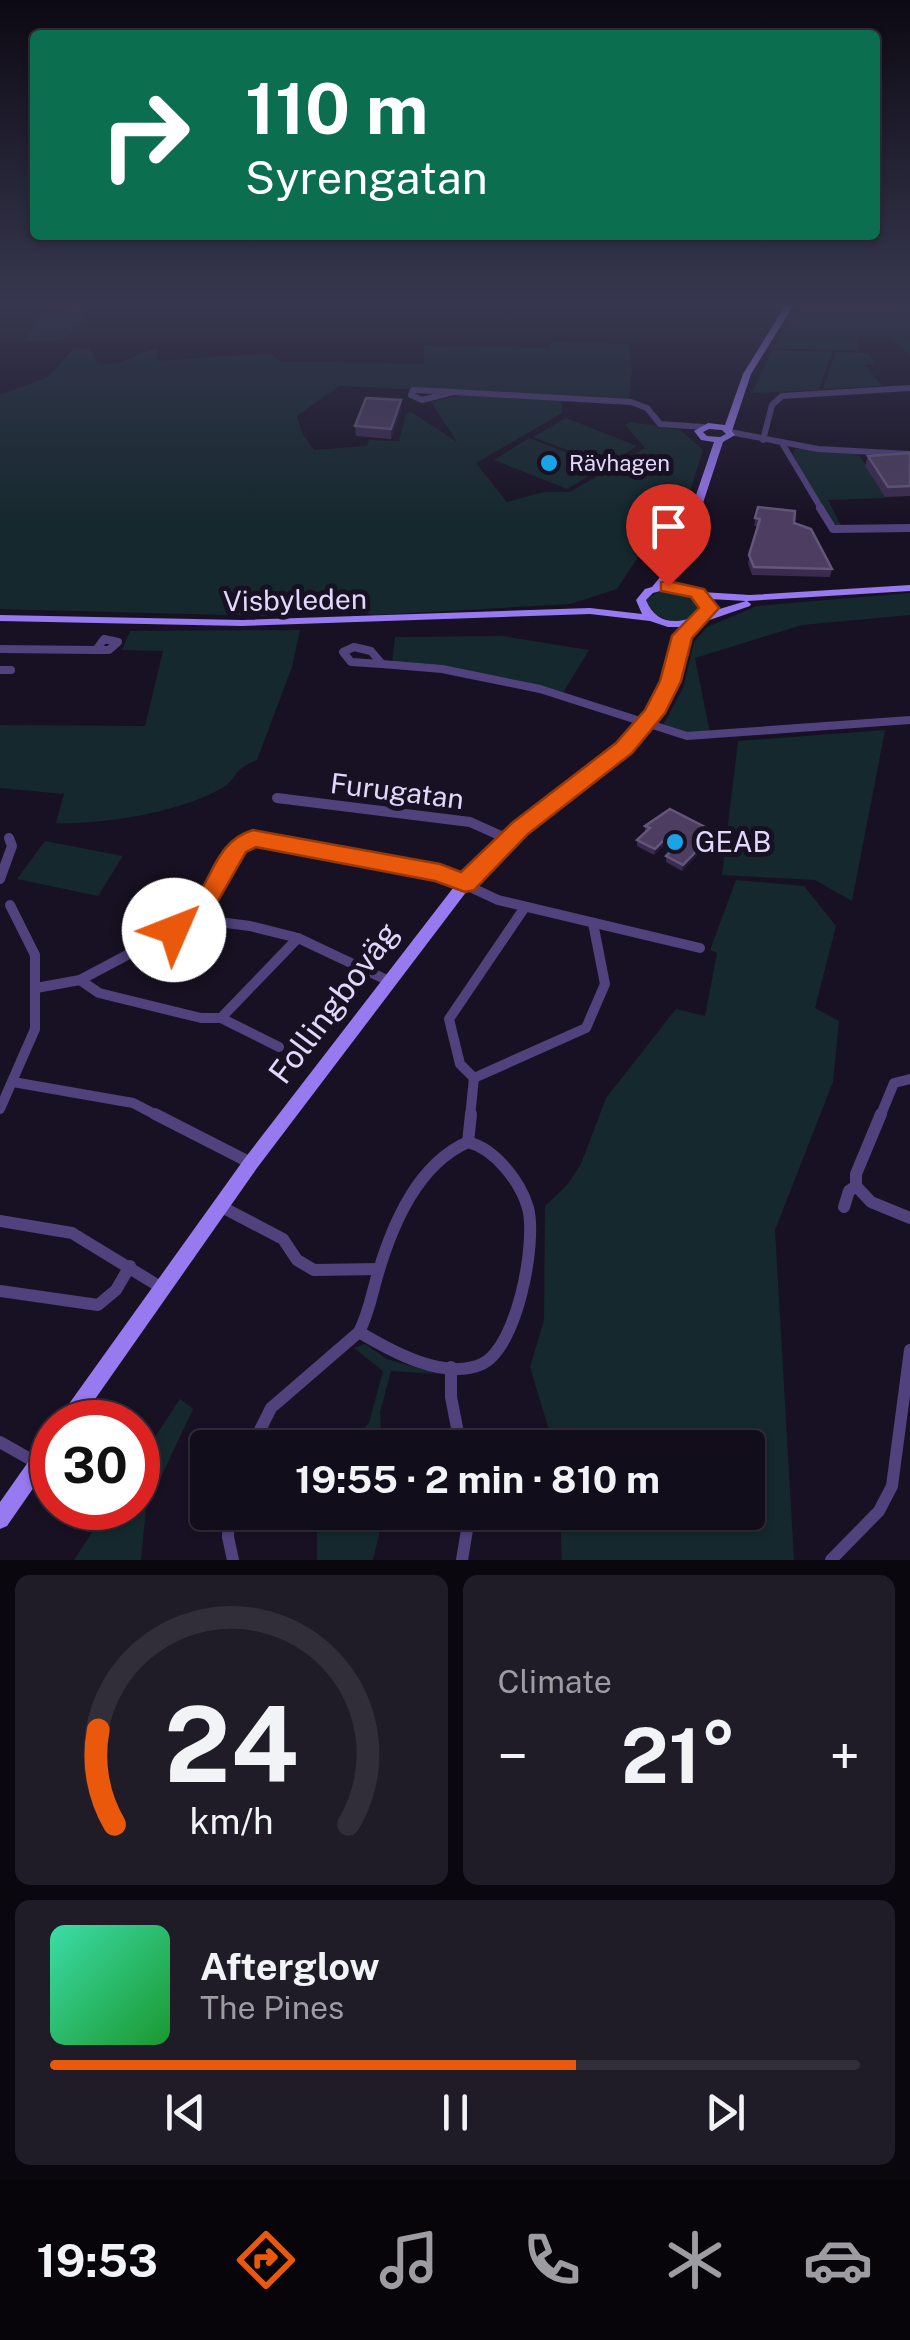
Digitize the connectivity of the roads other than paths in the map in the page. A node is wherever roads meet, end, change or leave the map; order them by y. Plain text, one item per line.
1 (744, 379) edge
2 (910, 388) edge
3 (454, 392) junction
4 (736, 403) junction
5 (703, 431) junction
6 (725, 436) junction
7 (760, 440) junction
8 (782, 442) junction
9 (910, 454) edge
10 (714, 462) junction
11 (910, 528) edge
12 (678, 561) junction
13 (910, 588) edge
14 (651, 591) junction
15 (698, 593) junction
16 (792, 596) junction
17 (590, 610) junction
18 (705, 617) junction
19 (0, 618) edge
20 (655, 619) junction
21 (693, 623) junction
22 (0, 649) edge
23 (96, 650) dead end
24 (676, 654) junction
25 (382, 665) dead end
26 (0, 670) edge
27 (11, 670) dead end
28 (910, 720) edge
29 (646, 725) junction
30 (276, 798) dead end
31 (9, 838) dead end
32 (508, 839) junction
33 (0, 880) edge
34 (465, 883) junction
35 (10, 904) dead end
36 (526, 906) junction
37 (195, 919) junction
38 (593, 923) junction
39 (298, 938) junction
40 (700, 948) dead end
41 (80, 980) junction
42 (389, 981) junction
43 (36, 988) junction
44 (221, 1018) junction
45 (279, 1048) dead end
46 (474, 1078) junction
47 (910, 1079) edge
48 (13, 1082) junction
49 (0, 1109) edge
50 (468, 1142) junction
51 (250, 1163) junction
52 (856, 1186) junction
53 (219, 1206) junction
54 (844, 1208) dead end
55 (910, 1218) edge
56 (0, 1221) edge
57 (130, 1266) junction
58 (379, 1270) junction
59 (162, 1288) junction
60 (0, 1291) edge
61 (359, 1332) junction
62 (910, 1350) edge
63 (451, 1368) junction
64 (83, 1400) edge
65 (262, 1430) edge
66 (457, 1430) edge
67 (0, 1442) edge
68 (30, 1460) edge
69 (30, 1477) edge
70 (0, 1519) edge
71 (228, 1530) edge
72 (467, 1530) edge
73 (233, 1560) edge
74 (462, 1560) edge
75 (832, 1560) edge

1 - 4 main road
2 - 7 street
3 - 3 street
3 - 5 street
4 - 5 main road
4 - 6 main road
5 - 6 main road
5 - 10 main road
6 - 7 street
6 - 10 main road
7 - 8 street
8 - 9 street
8 - 11 street
10 - 12 main road
12 - 14 main road
12 - 15 main road
13 - 16 main road
14 - 15 main road
14 - 17 main road, Visbyleden
14 - 20 main road
15 - 16 main road
15 - 18 main road
16 - 18 main road
17 - 19 main road, Visbyleden
17 - 20 main road, Visbyleden
18 - 21 main road
20 - 21 main road, Visbyleden
20 - 24 main road
21 - 24 main road, Follingboväg
22 - 23 street
24 - 29 main road, Follingboväg
25 - 29 street
26 - 27 street
28 - 29 street
29 - 32 main road, Follingboväg
30 - 32 street, Furugatan
31 - 33 street
32 - 34 main road, Follingboväg
34 - 36 street
34 - 37 street
34 - 42 main road, Follingboväg
35 - 43 street
36 - 38 street
36 - 46 street
37 - 39 street
37 - 41 street
38 - 40 street
38 - 46 street
39 - 42 street
39 - 44 street
41 - 43 street
41 - 44 street
42 - 51 main road, Follingboväg
43 - 48 street
44 - 45 street
46 - 50 street
47 - 52 street
48 - 49 street
48 - 51 street
50 - 58 street
50 - 63 street
51 - 53 main road, Follingboväg
52 - 54 street
52 - 55 street
53 - 58 street
53 - 59 main road, Follingboväg
56 - 57 street
57 - 59 street
57 - 60 street
58 - 61 street
59 - 64 main road, Follingboväg
61 - 63 street
61 - 65 street
62 - 75 street
63 - 66 street
67 - 68 street
69 - 70 main road
71 - 73 street
72 - 74 street

